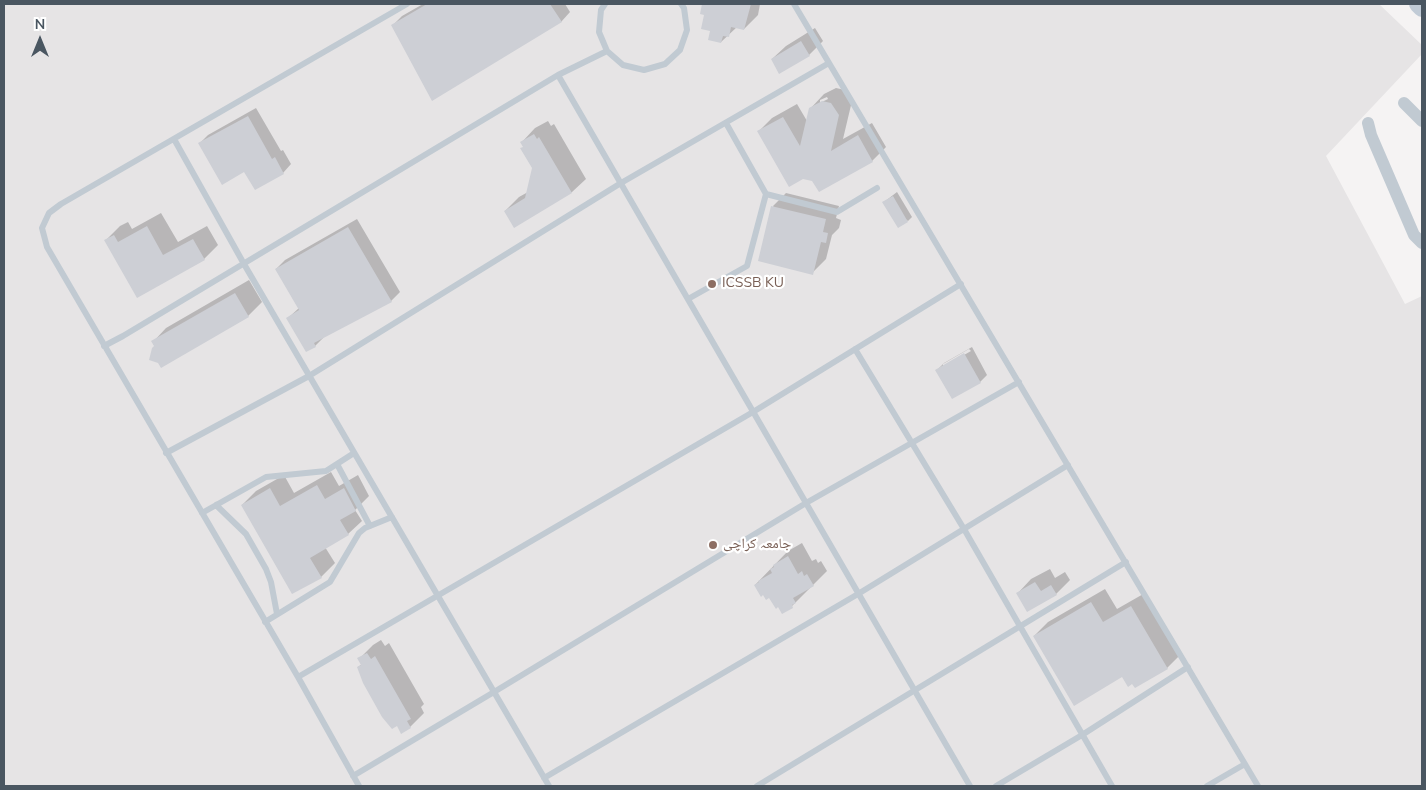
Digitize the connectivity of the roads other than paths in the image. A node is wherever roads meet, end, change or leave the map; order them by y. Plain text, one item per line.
1 (407, 4) edge
2 (605, 4) edge
3 (681, 4) edge
4 (794, 4) edge
5 (1418, 4) edge
6 (1422, 8) edge
7 (607, 51) junction
8 (829, 63) junction
9 (558, 76) junction
10 (1404, 103) dead end
11 (1422, 121) edge
12 (726, 123) junction
13 (1368, 123) dead end
14 (174, 139) junction
15 (621, 183) junction
16 (877, 188) dead end
17 (766, 194) junction
18 (1420, 235) edge
19 (244, 264) junction
20 (961, 284) junction
21 (688, 299) junction
22 (104, 346) junction
23 (856, 349) junction
24 (309, 376) junction
25 (1019, 382) junction
26 (753, 412) junction
27 (911, 443) junction
28 (166, 453) junction
29 (354, 453) junction
30 (337, 464) junction
31 (1068, 465) junction
32 (806, 503) junction
33 (216, 505) junction
34 (202, 513) junction
35 (392, 517) junction
36 (370, 526) junction
37 (964, 529) junction
38 (1126, 562) junction
39 (858, 594) junction
40 (438, 596) junction
41 (277, 614) junction
42 (265, 622) junction
43 (1020, 627) junction
44 (1188, 667) junction
45 (298, 677) junction
46 (915, 691) junction
47 (494, 692) junction
48 (1082, 735) junction
49 (1245, 764) junction
50 (353, 776) junction
51 (544, 778) junction
52 (359, 786) edge
53 (549, 786) edge
54 (757, 786) edge
55 (970, 786) edge
56 (996, 786) edge
57 (1112, 786) edge
58 (1207, 786) edge
59 (1258, 786) edge

1 - 14 lane
2 - 7 lane
3 - 7 lane
4 - 8 lane
5 - 6 main road
7 - 9 lane
8 - 12 lane
8 - 20 lane
9 - 15 lane
9 - 19 lane
10 - 11 street
12 - 15 lane
12 - 17 lane
13 - 18 street
14 - 19 lane
14 - 22 lane
15 - 21 lane
15 - 24 lane
16 - 17 lane
17 - 21 lane
19 - 22 lane
19 - 24 lane
20 - 23 lane
20 - 25 lane
21 - 26 lane
22 - 28 lane
23 - 26 lane
23 - 27 lane
24 - 28 lane
24 - 29 lane
25 - 27 lane
25 - 31 lane
26 - 32 lane
26 - 40 lane
27 - 32 lane
27 - 37 lane
28 - 34 lane
29 - 30 lane
29 - 35 lane
30 - 33 lane
30 - 36 lane
31 - 37 lane
31 - 38 lane
32 - 39 lane
32 - 47 lane
33 - 34 lane
33 - 41 lane
34 - 42 lane
35 - 36 lane
35 - 40 lane
36 - 41 lane
37 - 39 lane
37 - 43 lane
38 - 43 lane
38 - 44 lane
39 - 46 lane
39 - 51 lane
40 - 45 lane
40 - 47 lane
41 - 42 lane
42 - 45 lane
43 - 46 lane
43 - 48 lane
44 - 48 lane
44 - 49 lane
45 - 50 lane
46 - 54 lane
46 - 55 lane
47 - 50 lane
47 - 51 lane
48 - 56 lane
48 - 57 lane
49 - 58 lane
49 - 59 lane
50 - 52 lane
51 - 53 lane

